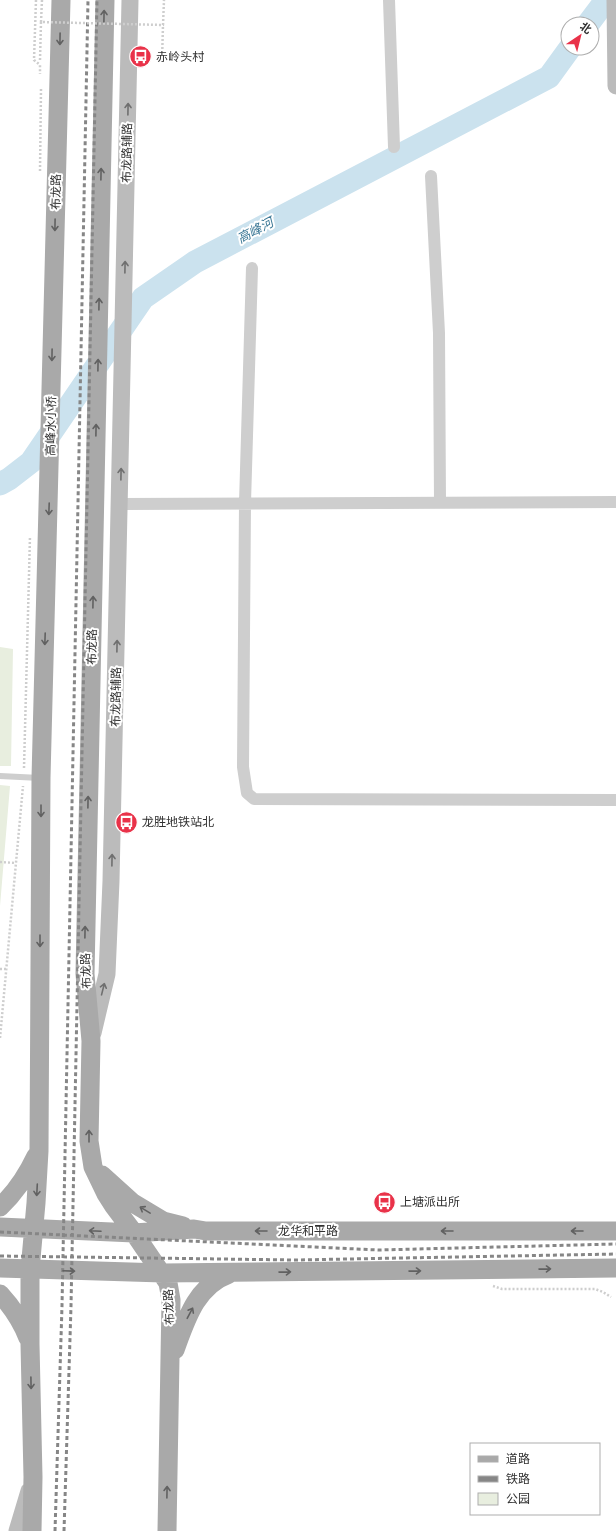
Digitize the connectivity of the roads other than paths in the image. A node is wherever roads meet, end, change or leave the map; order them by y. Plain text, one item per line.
1 (61, 0) edge
2 (105, 0) edge
3 (130, 0) edge
4 (389, 0) edge
5 (615, 4) edge
6 (616, 86) edge
7 (394, 147) dead end
8 (430, 176) dead end
9 (252, 268) dead end
10 (51, 383) joint
11 (616, 502) edge
12 (245, 503) junction
13 (440, 503) junction
14 (120, 504) junction
15 (0, 776) edge
16 (41, 778) junction
17 (616, 800) edge
18 (91, 1041) junction
19 (39, 1151) junction
20 (93, 1167) junction
21 (0, 1206) edge
22 (0, 1227) edge
23 (34, 1228) junction
24 (194, 1229) junction
25 (616, 1232) edge
26 (134, 1233) junction
27 (0, 1268) edge
28 (616, 1268) edge
29 (30, 1270) junction
30 (232, 1272) junction
31 (163, 1273) junction
32 (0, 1294) edge
33 (30, 1344) junction
34 (170, 1362) junction
35 (33, 1477) junction
36 (17, 1531) edge
37 (32, 1531) edge
38 (167, 1531) edge

1 -> 10 main road, 布龙路
18 -> 2 main road, 布龙路
14 -> 3 main road, 布龙路辅路
4 - 7 street
5 - 6 main road
8 - 13 street
9 - 12 street
10 -> 16 main road, 高峰水小桥
11 - 13 street
12 - 13 street
12 - 14 street
12 - 17 street
18 -> 14 main road, 布龙路辅路
15 - 16 lane
16 -> 19 main road
20 -> 18 main road, 布龙路
19 - 21 main road
19 -> 23 main road
24 -> 20 main road
20 - 26 main road, 布龙路
22 - 23 main road, 龙华和平路
26 -> 23 main road, 龙华和平路
23 - 29 main road
25 -> 24 main road, 龙华和平路
24 - 26 main road, 龙华和平路
26 - 31 main road, 布龙路
27 - 29 main road
30 -> 28 main road
29 -> 31 main road
29 - 33 main road
30 - 31 main road
34 -> 30 main road
31 - 34 main road, 布龙路
32 - 33 main road
33 -> 35 main road
38 -> 34 main road, 布龙路
35 - 36 main road
35 - 37 main road

